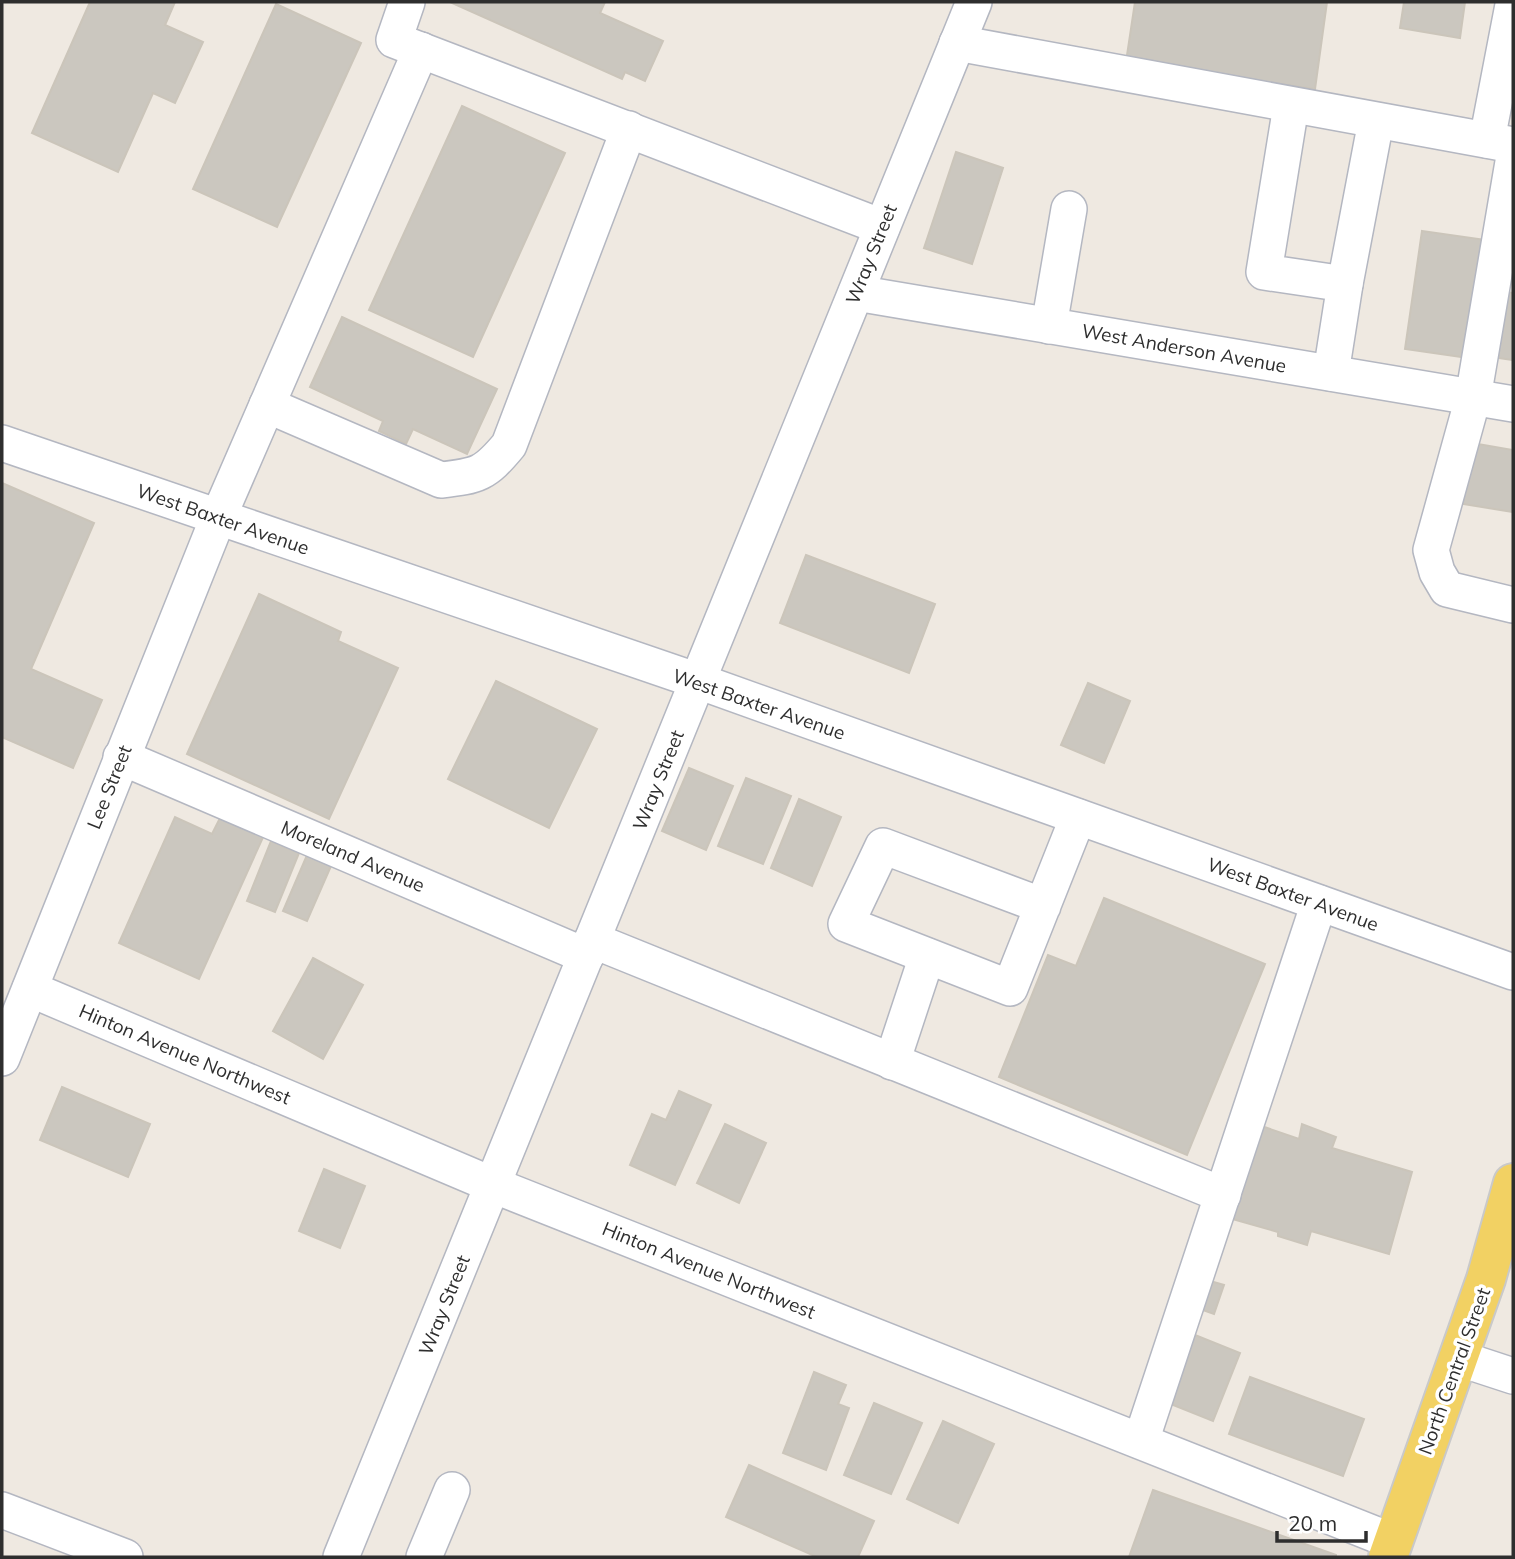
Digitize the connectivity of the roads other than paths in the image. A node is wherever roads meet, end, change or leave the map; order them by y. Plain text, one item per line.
1 (407, 2) edge
2 (974, 2) edge
3 (1513, 5) edge
4 (957, 43) junction
5 (421, 50) junction
6 (1292, 106) junction
7 (1376, 121) junction
8 (629, 130) junction
9 (1505, 149) edge
10 (1069, 209) dead end
11 (882, 227) junction
12 (1345, 284) junction
13 (856, 293) junction
14 (1049, 326) junction
15 (1331, 373) junction
16 (1474, 398) junction
17 (1513, 404) edge
18 (267, 405) junction
19 (2, 443) edge
20 (218, 518) junction
21 (1513, 605) edge
22 (698, 681) junction
23 (121, 757) junction
24 (1078, 817) junction
25 (1319, 903) junction
26 (1043, 906) junction
27 (589, 948) junction
28 (927, 956) junction
29 (1513, 972) edge
30 (30, 989) junction
31 (2, 1058) edge
32 (892, 1062) junction
33 (1513, 1182) edge
34 (493, 1185) junction
35 (1223, 1195) junction
36 (1458, 1359) junction
37 (1513, 1376) edge
38 (1142, 1441) junction
39 (452, 1490) dead end
40 (2, 1510) edge
41 (1390, 1549) edge
42 (86, 1550) edge
43 (125, 1557) edge
44 (341, 1557) edge
45 (424, 1557) edge

1 - 5 street
2 - 4 street, Wray Street
3 - 9 street
4 - 6 street
4 - 11 street, Wray Street
5 - 8 street
5 - 18 street, Lee Street
6 - 7 street
6 - 12 street
7 - 9 street
7 - 12 street
8 - 11 street
8 - 18 street
9 - 16 street
10 - 14 street
11 - 13 street, Wray Street
12 - 15 street
13 - 14 street, West Anderson Avenue
13 - 22 street, Wray Street
14 - 15 street, West Anderson Avenue
15 - 16 street, West Anderson Avenue
16 - 17 street, West Anderson Avenue
16 - 21 street
18 - 20 street, Lee Street
19 - 20 street, West Baxter Avenue
20 - 22 street, West Baxter Avenue
20 - 23 street, Lee Street
22 - 24 street, West Baxter Avenue
22 - 27 street, Wray Street
23 - 27 street, Moreland Avenue
23 - 30 street, Lee Street
24 - 25 street, West Baxter Avenue
24 - 26 street
25 - 29 street, West Baxter Avenue
25 - 35 street
26 - 28 street
26 - 28 street
27 - 32 street, Moreland Avenue
27 - 34 street, Wray Street
28 - 32 street
30 - 31 street, Lee Street
30 - 34 street, Hinton Avenue Northwest
32 - 35 street, Moreland Avenue
33 - 36 main road, North Central Street
34 - 38 street, Hinton Avenue Northwest
34 - 44 street, Wray Street
35 - 38 street
36 - 37 street
36 - 41 main road, North Central Street
38 - 41 street, Hinton Avenue Northwest
39 - 45 street
40 - 42 street
42 - 43 street

